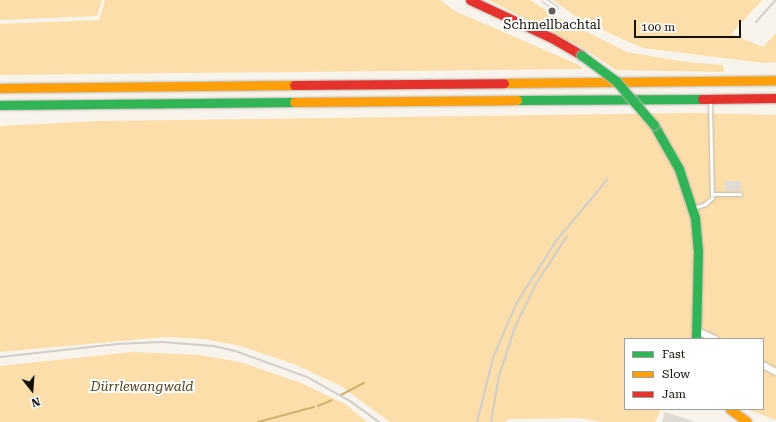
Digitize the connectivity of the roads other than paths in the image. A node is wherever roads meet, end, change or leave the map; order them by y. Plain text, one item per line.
1 (470, 0) edge
2 (544, 0) edge
3 (556, 8) dead end
4 (776, 80) edge
5 (0, 88) edge
6 (710, 98) junction
7 (776, 98) edge
8 (0, 105) edge
9 (712, 194) junction
10 (740, 194) dead end
11 (693, 208) junction
12 (696, 335) edge
13 (710, 338) edge
14 (764, 366) edge
15 (776, 372) edge
16 (731, 410) edge
17 (747, 422) edge

1 - 11 main road, bridge
2 - 3 lane
4 - 5 main road
6 - 7 main road
6 - 8 main road
6 - 9 lane
9 - 10 lane
9 - 11 lane
11 - 12 main road
12 - 13 street
14 - 15 street
16 - 17 main road

